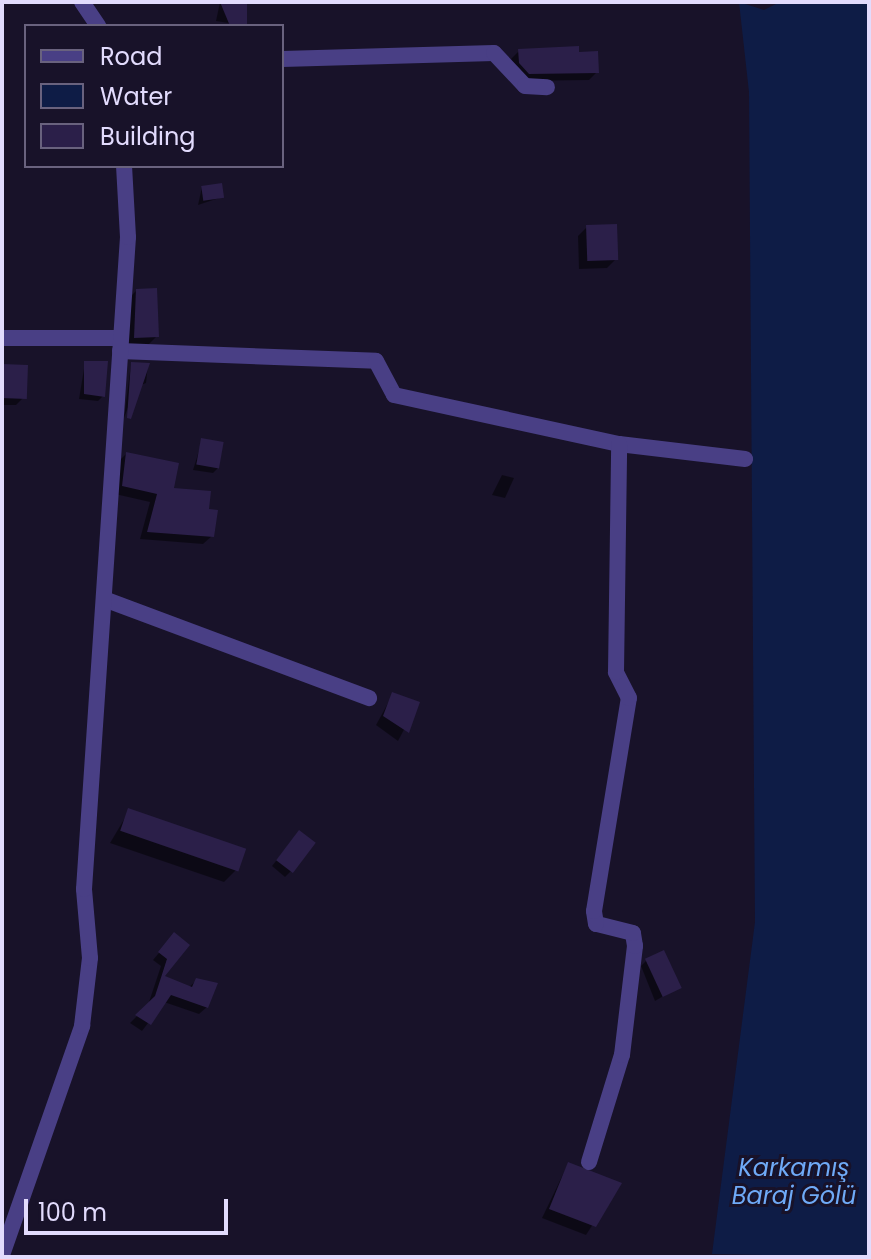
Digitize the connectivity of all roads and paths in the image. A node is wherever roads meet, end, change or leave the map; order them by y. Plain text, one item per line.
1 (82, 2) edge
2 (97, 24) edge
3 (284, 59) edge
4 (547, 87) dead end
5 (124, 168) edge
6 (2, 338) edge
7 (121, 344) junction
8 (619, 444) junction
9 (745, 459) dead end
10 (104, 599) junction
11 (369, 698) dead end
12 (589, 1162) dead end
13 (2, 1255) edge

1 - 2 street
3 - 4 street
5 - 7 street
6 - 7 street
7 - 8 street
7 - 10 street
8 - 9 street
8 - 12 street
10 - 11 street
10 - 13 street

